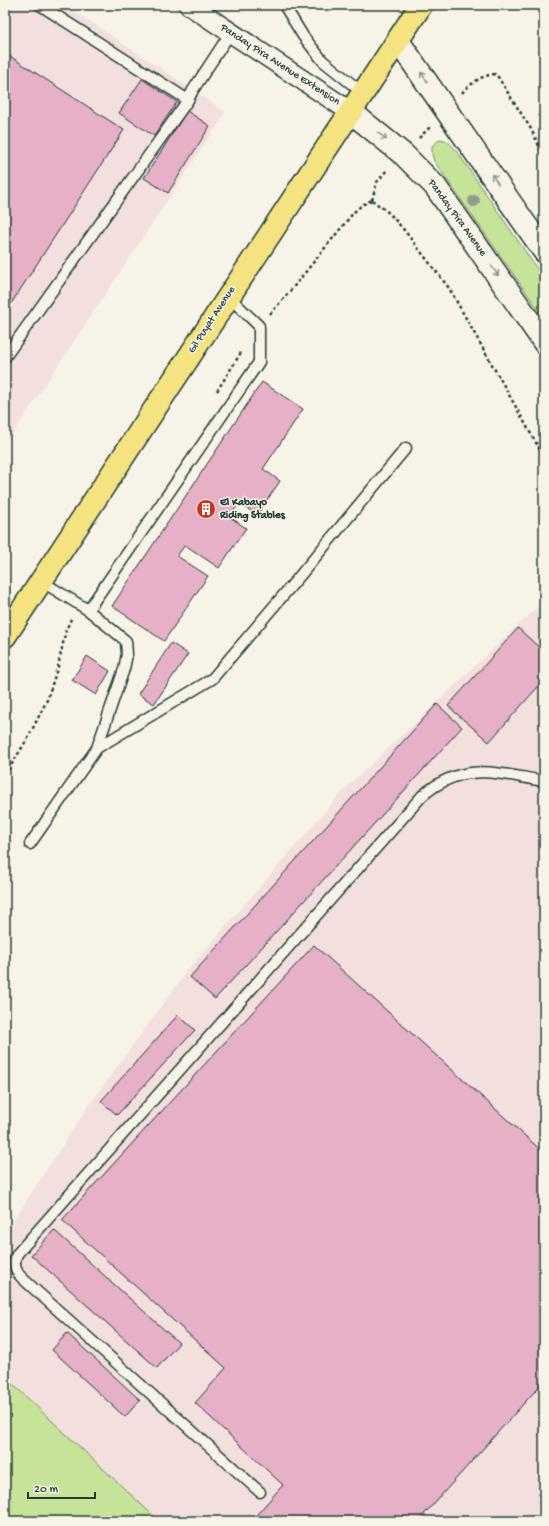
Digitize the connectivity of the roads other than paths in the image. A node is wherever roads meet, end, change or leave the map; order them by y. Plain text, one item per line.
1 (40, 5) edge
2 (189, 5) edge
3 (421, 5) edge
4 (286, 6) edge
5 (231, 32) junction
6 (398, 41) junction
7 (363, 93) junction
8 (188, 100) junction
9 (351, 112) junction
10 (544, 251) edge
11 (228, 296) junction
12 (544, 342) edge
13 (5, 357) edge
14 (406, 448) dead end
15 (41, 581) junction
16 (88, 610) junction
17 (6, 632) edge
18 (97, 748) junction
19 (544, 782) edge
20 (30, 844) dead end
21 (260, 1492) dead end

1 - 8 lane
2 - 5 street, Panday Pira Avenue Extension
3 - 6 main road, Gil Puyat Avenue
4 - 7 lane
5 - 8 lane
5 - 9 street, Panday Pira Avenue Extension
6 - 7 main road, Gil Puyat Avenue
10 -> 6 main road
7 - 9 main road, Gil Puyat Avenue
8 - 13 lane
9 - 11 main road, Gil Puyat Avenue
9 -> 12 main road, Panday Pira Avenue
11 - 15 main road, Gil Puyat Avenue
11 - 16 lane
14 - 18 lane
15 - 16 lane
15 - 17 main road, Gil Puyat Avenue
16 - 18 lane
18 - 20 lane
19 - 21 lane

